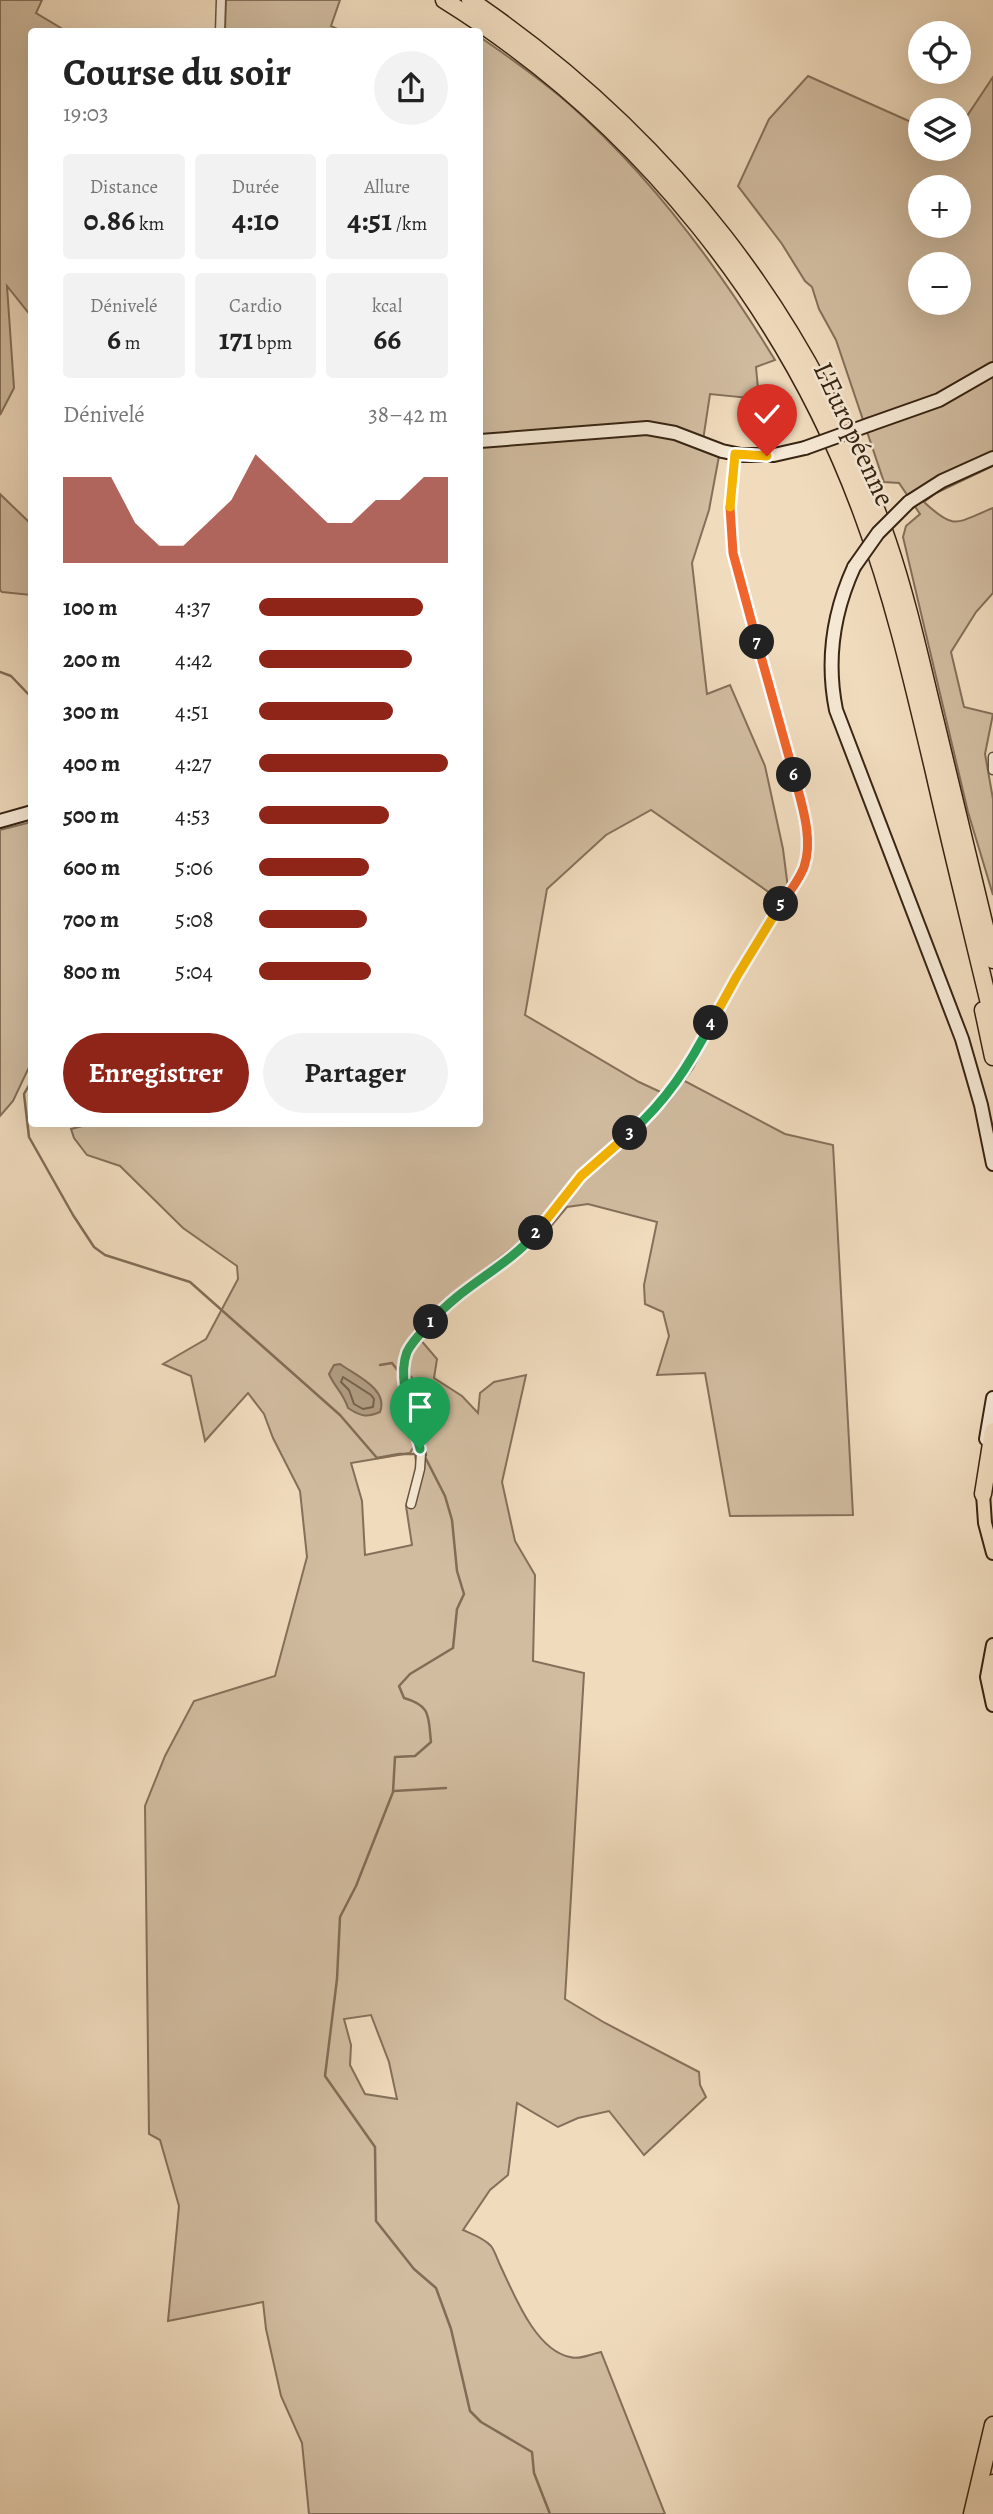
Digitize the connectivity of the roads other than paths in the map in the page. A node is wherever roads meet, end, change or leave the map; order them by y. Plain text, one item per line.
1 (221, 0) edge
2 (444, 0) edge
3 (470, 0) edge
4 (220, 28) edge
5 (993, 369) edge
6 (483, 441) edge
7 (735, 454) junction
8 (993, 458) edge
9 (993, 757) edge
10 (993, 770) edge
11 (28, 813) edge
12 (0, 821) edge
13 (963, 897) junction
14 (993, 960) edge
15 (993, 1020) edge
16 (993, 1057) edge
17 (993, 1164) edge
18 (993, 1398) edge
19 (993, 1431) edge
20 (983, 1494) junction
21 (411, 1504) dead end
22 (993, 1553) edge
23 (993, 1645) edge
24 (993, 1705) edge
25 (993, 2425) edge
26 (993, 2483) edge
27 (972, 2514) edge
28 (986, 2514) edge

1 - 4 street
2 - 13 highway, L'Européenne
3 - 14 highway, L'Européenne
5 - 7 main road, bridge
6 - 7 main road
7 - 21 street
8 - 17 main road, bridge
9 - 10 street
11 - 12 main road
13 - 15 highway, L'Européenne
13 - 16 highway
18 - 20 main road
19 - 20 highway
20 - 22 main road
23 - 24 main road
25 - 27 highway
26 - 28 highway

